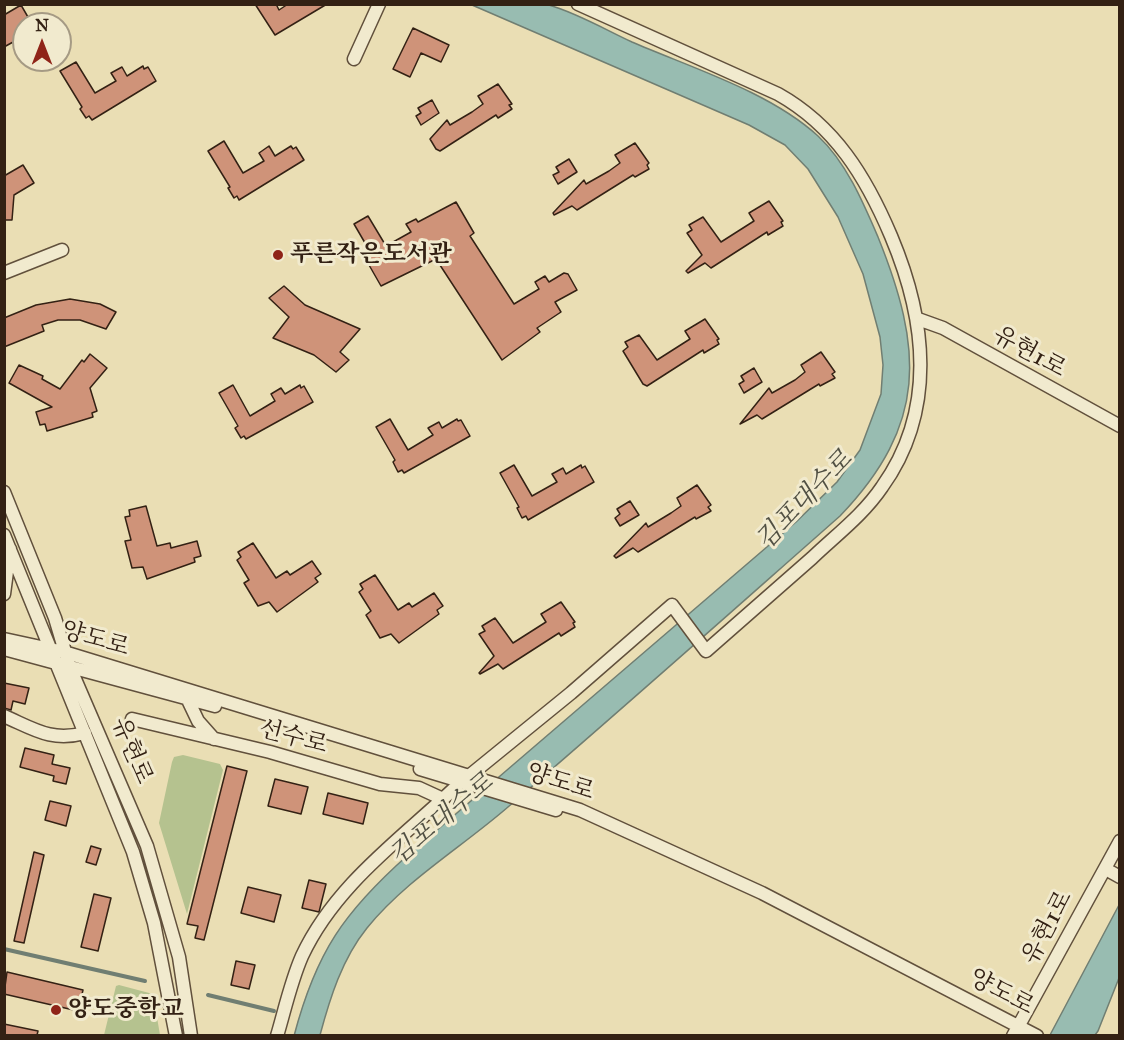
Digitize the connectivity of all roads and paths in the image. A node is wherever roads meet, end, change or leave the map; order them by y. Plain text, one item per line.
1 (379, 4) edge
2 (578, 4) edge
3 (354, 59) dead end
4 (62, 250) dead end
5 (4, 273) edge
6 (918, 319) junction
7 (1119, 426) edge
8 (4, 492) edge
9 (4, 535) edge
10 (10, 548) junction
11 (4, 594) edge
12 (4, 639) edge
13 (4, 649) edge
14 (51, 649) junction
15 (60, 657) junction
16 (69, 665) junction
17 (187, 698) junction
18 (4, 716) edge
19 (132, 719) dead end
20 (85, 733) junction
21 (215, 740) junction
22 (467, 780) junction
23 (443, 800) junction
24 (1119, 841) edge
25 (1018, 1032) edge
26 (176, 1035) edge
27 (191, 1035) edge
28 (277, 1035) edge
29 (1037, 1035) edge

1 - 3 street
2 - 6 street
4 - 5 street
6 - 7 street, 유현1로
6 - 22 street
8 - 15 street, 유현로
9 - 10 street
10 - 11 street
10 - 14 street
12 - 14 street, 양도로
13 - 15 street, 양도로
14 - 15 street, 양도로
15 - 16 street, 유현로
15 - 20 street, 유현로
15 - 22 street, 양도로
16 - 17 street, 양도로
16 - 27 street, 유현로
17 - 21 street
17 - 22 street, 양도로
18 - 20 street
19 - 21 street, 선수로
20 - 26 street, 유현로
21 - 23 street, 선수로
22 - 23 street
22 - 25 street, 양도로
23 - 28 street
24 - 25 street, 유현1로
25 - 29 street, 양도로

